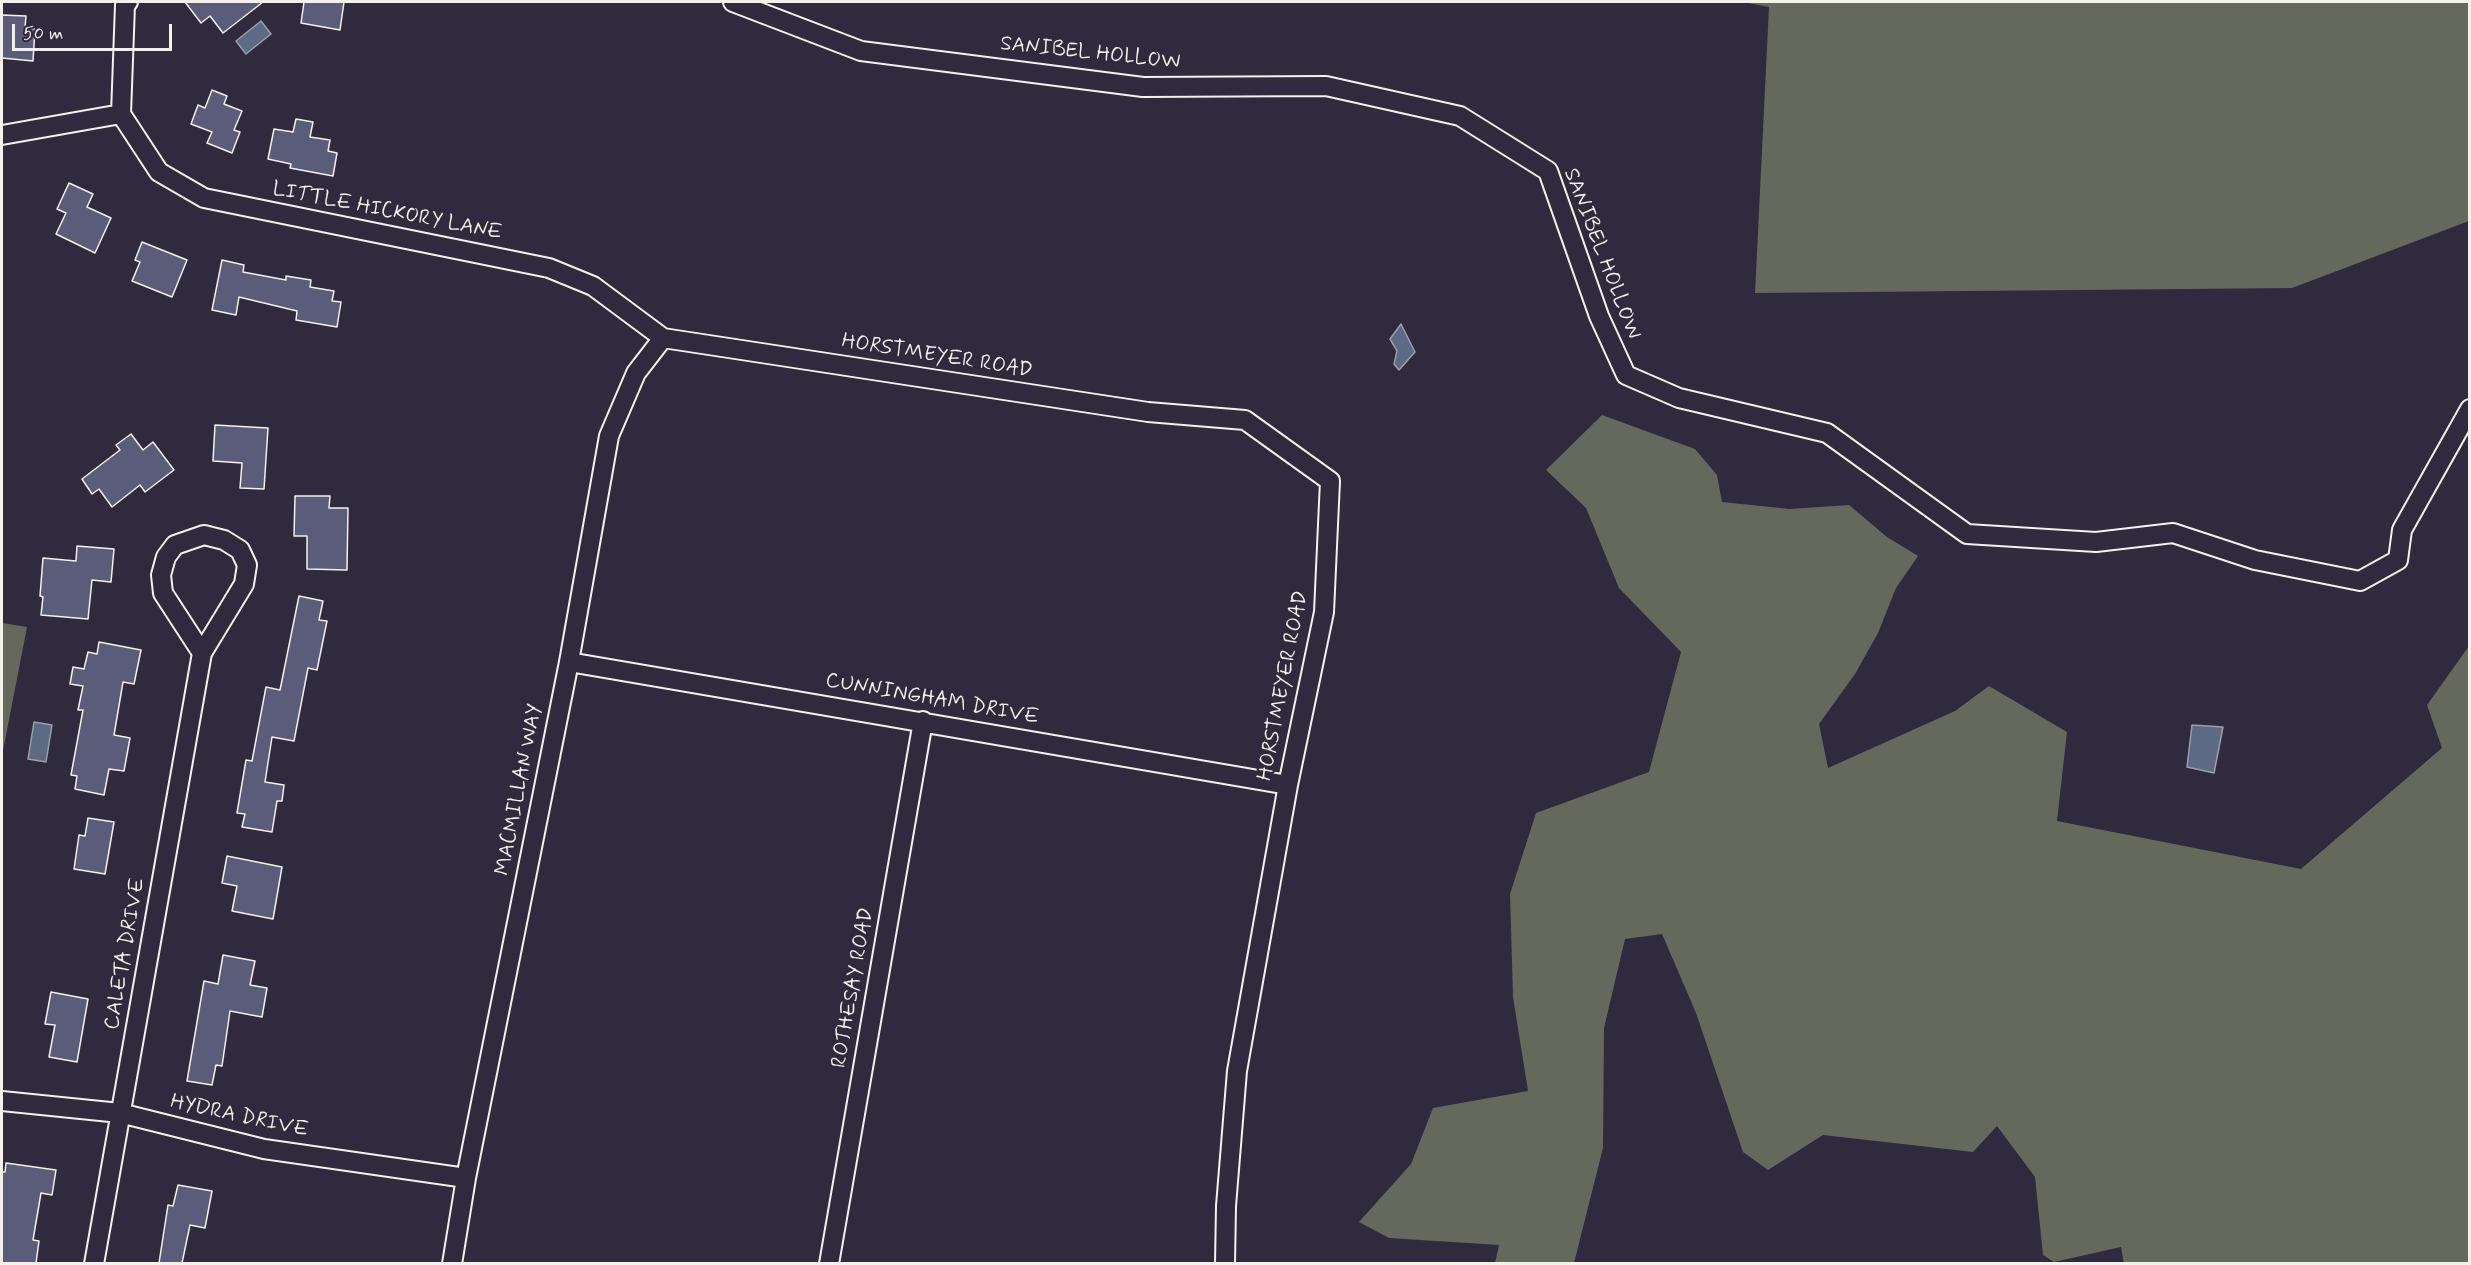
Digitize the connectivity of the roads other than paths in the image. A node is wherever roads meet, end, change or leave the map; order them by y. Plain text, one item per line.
1 (128, 2) edge
2 (733, 2) edge
3 (121, 114) junction
4 (2, 135) edge
5 (663, 338) junction
6 (2469, 409) edge
7 (202, 653) junction
8 (569, 663) junction
9 (923, 721) junction
10 (1288, 785) junction
11 (2, 1101) edge
12 (120, 1113) junction
13 (466, 1178) junction
14 (94, 1263) edge
15 (452, 1263) edge
16 (829, 1263) edge
17 (1225, 1263) edge

1 - 3 street
2 - 6 street, SANIBEL HOLLOW
3 - 4 street
3 - 5 street, LITTLE HICKORY LANE
5 - 8 street, MACMILLAN WAY
5 - 10 street, HORSTMEYER ROAD
7 - 7 street, CALETA DRIVE
7 - 12 street, CALETA DRIVE
8 - 9 street, CUNNINGHAM DRIVE
8 - 13 street, MACMILLAN WAY
9 - 10 street, CUNNINGHAM DRIVE
9 - 16 street, ROTHESAY ROAD
10 - 17 street, HORSTMEYER ROAD
11 - 12 street, HYDRA DRIVE
12 - 13 street, HYDRA DRIVE
12 - 14 street, CALETA DRIVE
13 - 15 street, MACMILLAN WAY

